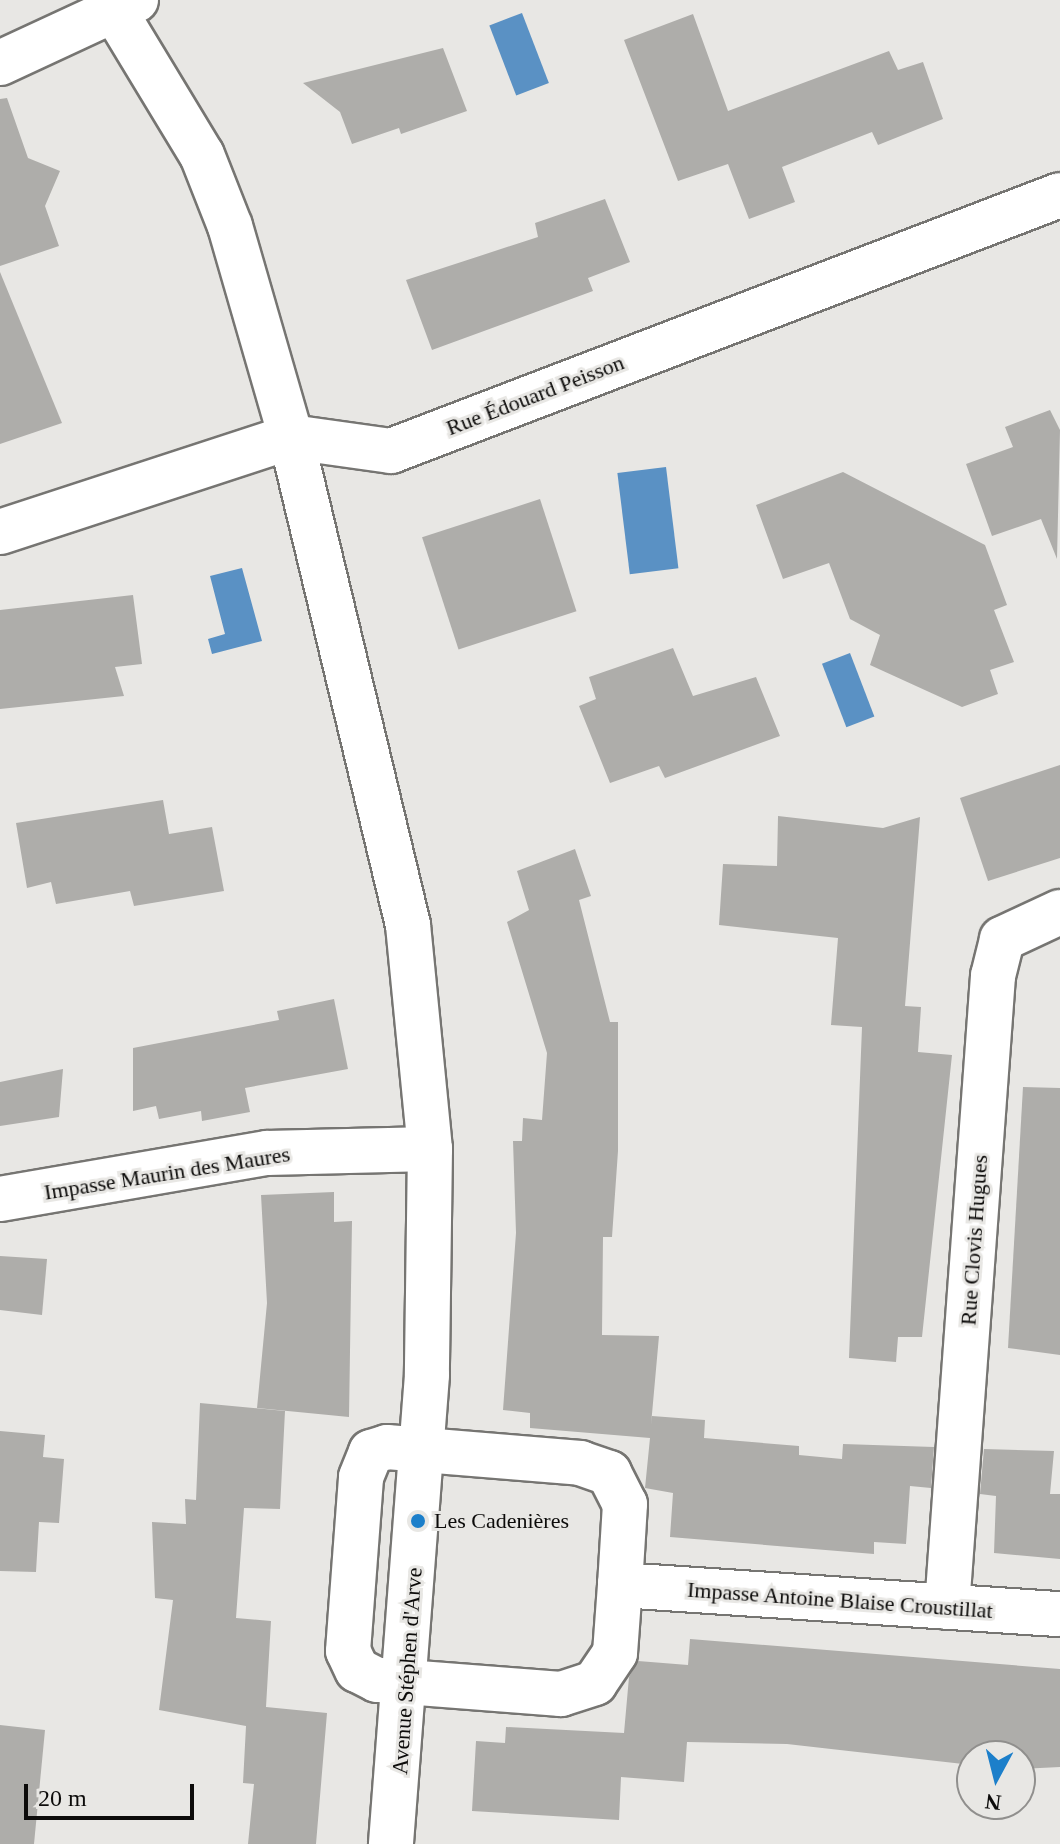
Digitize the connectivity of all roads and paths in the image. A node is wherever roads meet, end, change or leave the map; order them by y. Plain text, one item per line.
1 (120, 4) edge
2 (0, 63) edge
3 (1060, 195) edge
4 (291, 437) junction
5 (0, 532) edge
6 (1060, 912) edge
7 (430, 1149) junction
8 (0, 1199) edge
9 (422, 1450) junction
10 (620, 1585) junction
11 (947, 1607) junction
12 (1060, 1614) edge
13 (407, 1681) junction
14 (391, 1844) edge

1 - 2 street
1 - 4 street, Avenue Stéphen d'Arve
3 - 4 street, Rue Édouard Peisson
4 - 5 street, Rue Édouard Peisson
4 - 7 street, Avenue Stéphen d'Arve
6 - 11 street, Rue Clovis Hugues
7 - 8 street, Impasse Maurin des Maures
7 - 9 street, Avenue Stéphen d'Arve
9 - 10 street
9 - 13 street, Avenue Stéphen d'Arve
9 - 13 street
10 - 11 street, Impasse Antoine Blaise Croustillat
10 - 13 street
11 - 12 street, Impasse Antoine Blaise Croustillat
13 - 14 street, Avenue Stéphen d'Arve

